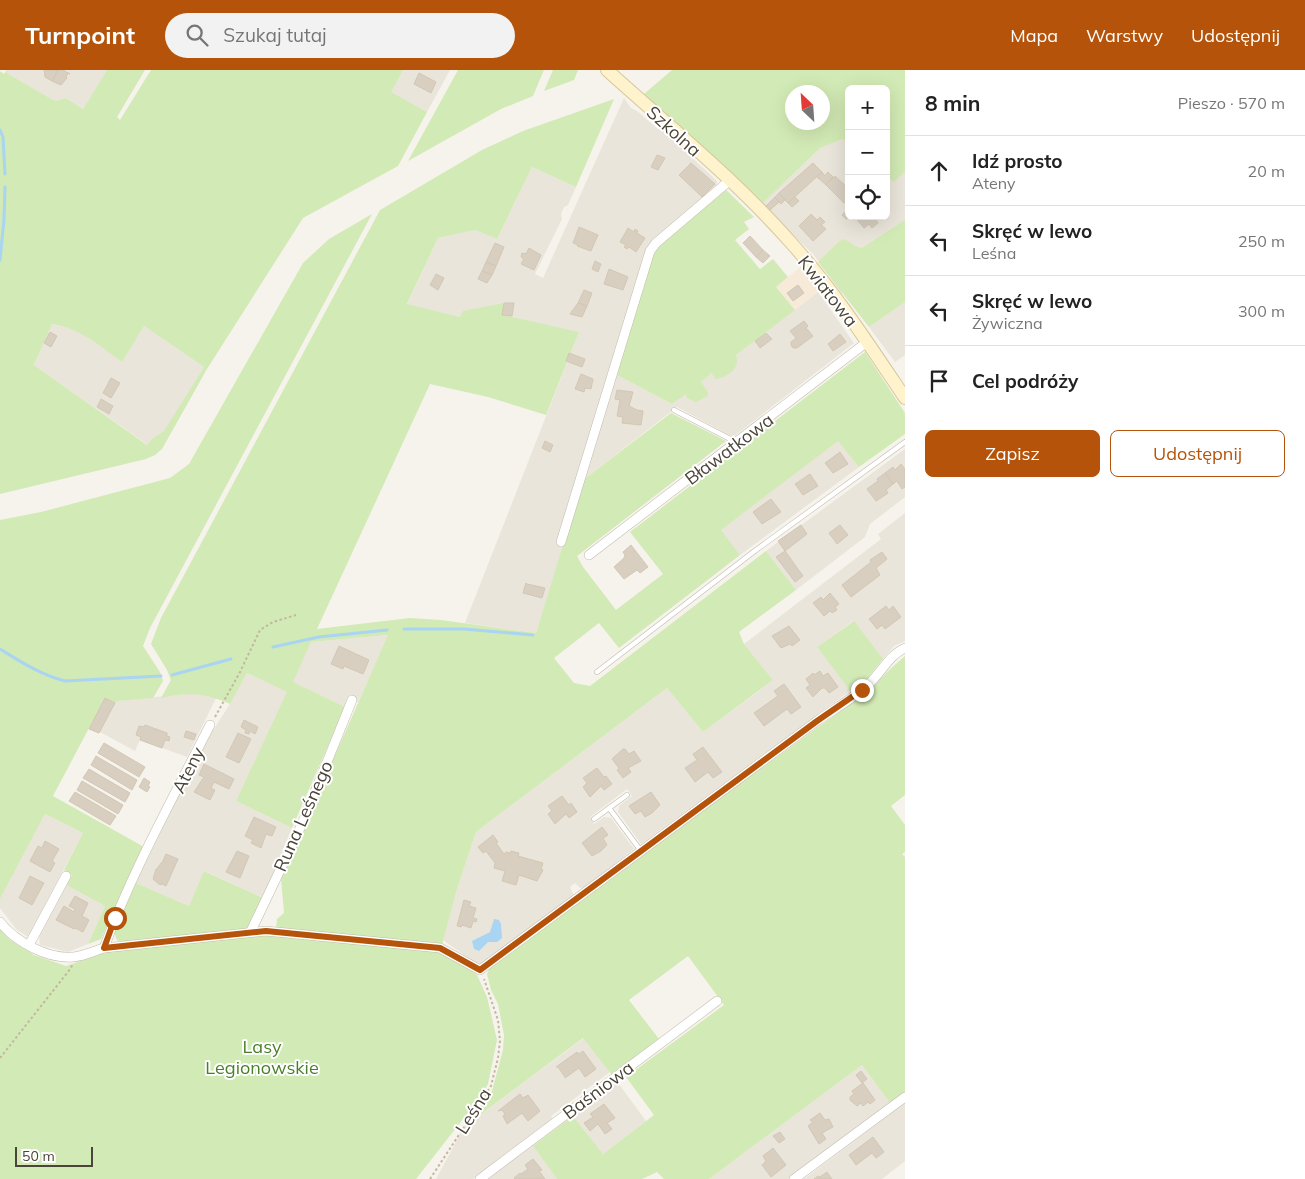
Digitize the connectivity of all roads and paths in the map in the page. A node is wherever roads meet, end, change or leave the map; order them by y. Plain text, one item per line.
1 (612, 72) edge
2 (729, 181) junction
3 (741, 191) joint
4 (867, 342) junction
5 (905, 398) edge
6 (674, 410) dead end
7 (905, 442) edge
8 (738, 443) junction
9 (560, 542) dead end
10 (589, 555) dead end
11 (296, 615) dead end
12 (905, 648) edge
13 (597, 672) dead end
14 (352, 700) dead end
15 (210, 725) joint
16 (627, 795) dead end
17 (609, 808) junction
18 (594, 819) dead end
19 (640, 851) junction
20 (66, 876) dead end
21 (0, 922) edge
22 (251, 931) junction
23 (29, 945) junction
24 (104, 948) junction
25 (74, 957) junction
26 (480, 970) junction
27 (717, 1002) dead end
28 (0, 1058) edge
29 (905, 1096) edge
30 (430, 1179) edge
31 (480, 1179) edge
32 (794, 1179) edge

1 - 2 street, Szkolna
2 - 3 street, Szkolna
2 - 9 street
3 - 4 street, Kwiatowa
4 - 5 street, Kwiatowa
4 - 8 street, Bławatkowa
6 - 8 lane
7 - 13 lane
8 - 10 street, Bławatkowa
11 - 15 path, Ateny
12 - 19 street
14 - 22 street, Runa Leśnego
15 - 24 street, Ateny
16 - 17 lane
17 - 18 lane
17 - 19 lane
19 - 26 street
20 - 23 street
21 - 23 street
22 - 24 street
22 - 26 street
23 - 25 street
24 - 25 street
25 - 28 path
26 - 30 path, Leśna
27 - 31 street, Baśniowa
29 - 32 street

